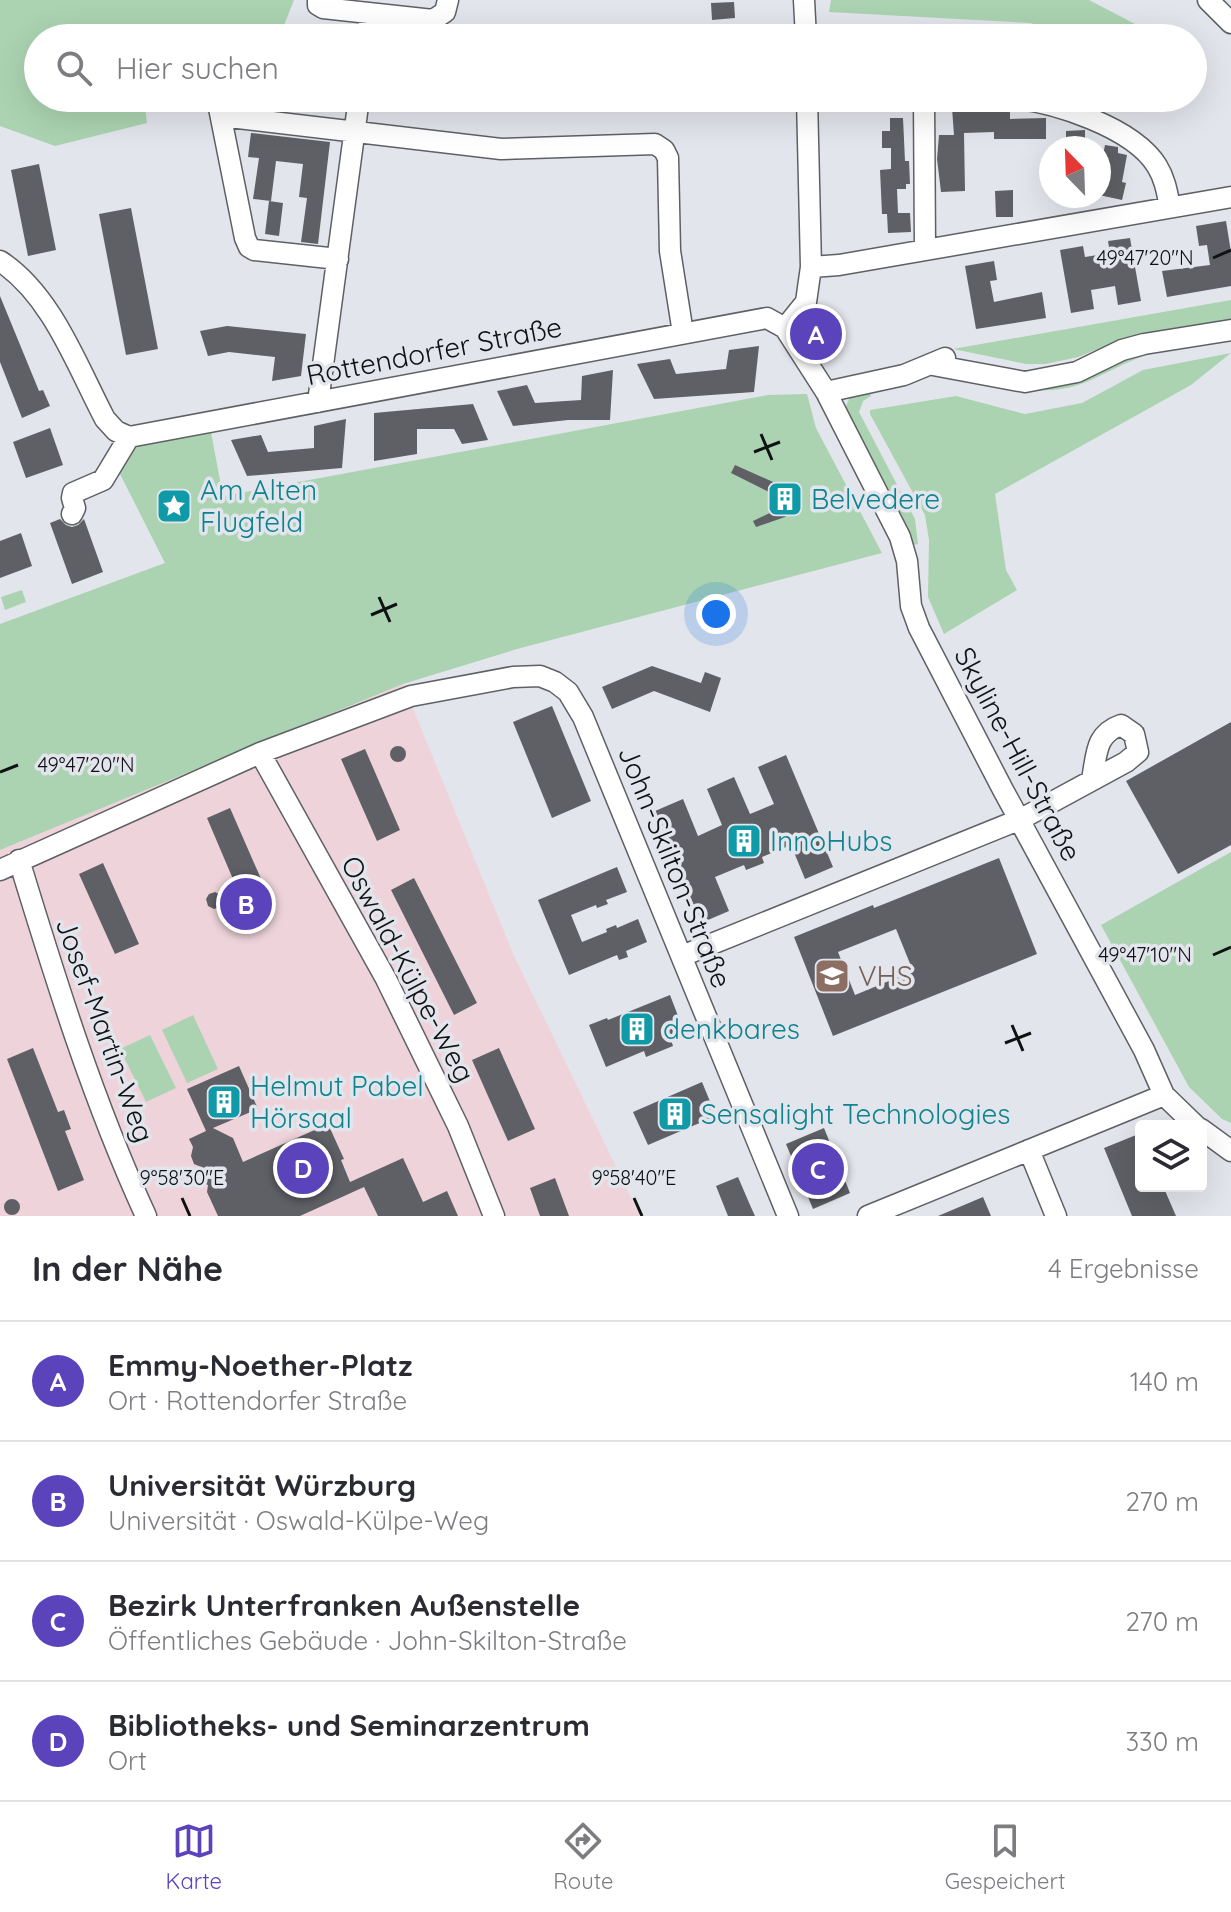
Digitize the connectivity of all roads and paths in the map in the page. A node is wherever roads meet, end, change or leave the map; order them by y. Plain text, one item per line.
1 (318, 0) edge
2 (448, 0) edge
3 (804, 0) edge
4 (1208, 0) edge
5 (370, 14) junction
6 (1231, 23) edge
7 (369, 24) edge
8 (805, 24) edge
9 (220, 112) edge
10 (247, 112) edge
11 (357, 112) edge
12 (807, 112) edge
13 (924, 112) edge
14 (1070, 112) edge
15 (354, 131) junction
16 (1231, 197) edge
17 (1170, 207) junction
18 (925, 249) junction
19 (338, 259) junction
20 (0, 261) edge
21 (811, 267) junction
22 (785, 328) junction
23 (1231, 330) edge
24 (683, 333) junction
25 (826, 392) junction
26 (318, 402) junction
27 (129, 437) junction
28 (72, 514) dead end
29 (260, 753) junction
30 (1092, 779) dead end
31 (1021, 819) junction
32 (19, 860) junction
33 (0, 870) edge
34 (682, 956) junction
35 (1164, 1095) junction
36 (1191, 1120) edge
37 (1207, 1134) edge
38 (1029, 1150) junction
39 (1231, 1151) edge
40 (146, 1216) edge
41 (494, 1216) edge
42 (788, 1216) edge
43 (868, 1216) edge
44 (1056, 1216) edge

1 - 5 street
2 - 5 street
3 - 8 street
4 - 6 street
5 - 7 street
9 - 19 street
10 - 15 street
11 - 15 street
12 - 21 street
13 - 18 street
14 - 17 street
15 - 19 street
15 - 24 street
16 - 17 street
17 - 18 street
18 - 21 street
19 - 26 street
20 - 27 street
21 - 22 street
22 - 24 street, Rottendorfer Straße
22 - 25 street
23 - 25 street
24 - 26 street, Rottendorfer Straße
25 - 31 street, Skyline-Hill-Straße
26 - 27 street, Rottendorfer Straße
27 - 28 street
29 - 32 street, John-Skilton-Straße
29 - 34 street, John-Skilton-Straße
29 - 41 street, Oswald-Külpe-Weg
30 - 31 street
31 - 34 street
31 - 35 street, Skyline-Hill-Straße
32 - 33 street, John-Skilton-Straße
32 - 40 street, Josef-Martin-Weg
34 - 42 street, John-Skilton-Straße
35 - 36 street, Skyline-Hill-Straße
35 - 38 street
37 - 39 street, Skyline-Hill-Straße
38 - 43 street
38 - 44 street

